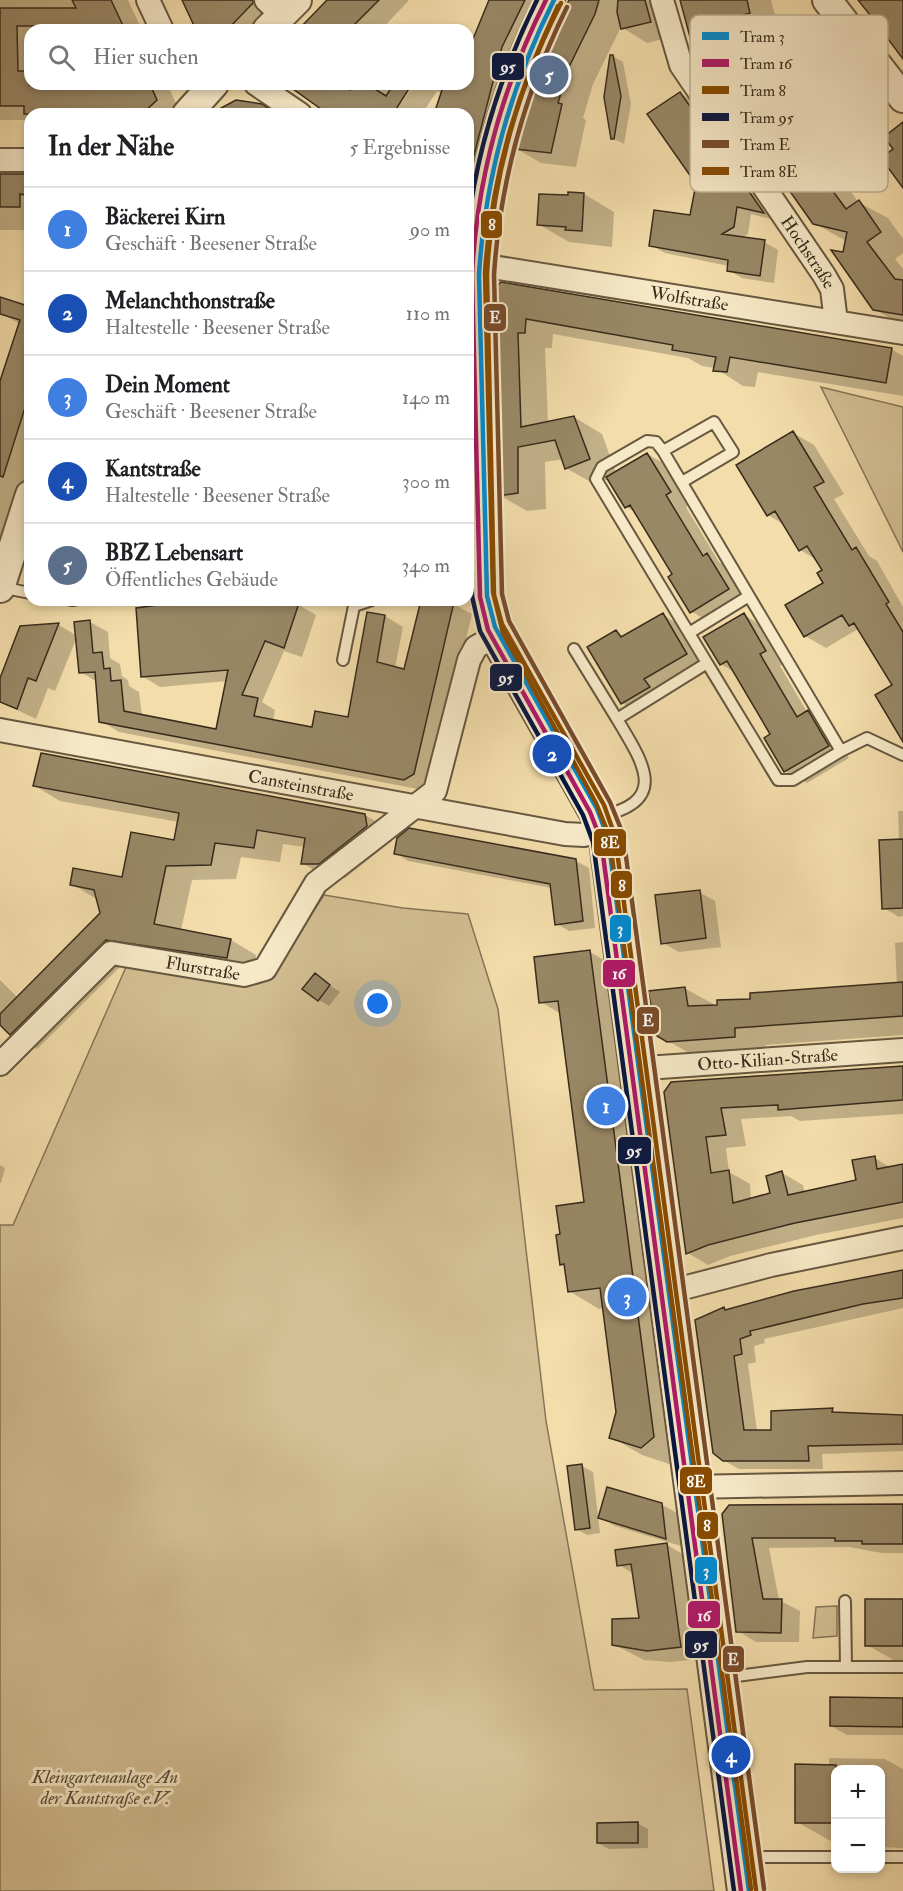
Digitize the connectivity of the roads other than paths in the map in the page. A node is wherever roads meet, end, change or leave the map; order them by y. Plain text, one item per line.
1 (148, 0) edge
2 (550, 0) edge
3 (662, 0) edge
4 (827, 0) edge
5 (839, 15) edge
6 (159, 24) edge
7 (690, 78) edge
8 (888, 79) edge
9 (205, 90) edge
10 (265, 90) edge
11 (903, 98) edge
12 (192, 108) edge
13 (291, 108) edge
14 (0, 160) edge
15 (24, 160) edge
16 (767, 192) edge
17 (474, 216) edge
18 (474, 264) joint
19 (836, 322) junction
20 (903, 333) edge
21 (663, 451) junction
22 (682, 482) junction
23 (24, 524) edge
24 (0, 587) edge
25 (24, 592) edge
26 (476, 593) edge
27 (749, 596) junction
28 (354, 606) edge
29 (689, 633) junction
30 (494, 636) junction
31 (574, 649) dead end
32 (343, 660) dead end
33 (707, 663) junction
34 (616, 719) junction
35 (0, 730) edge
36 (841, 751) junction
37 (903, 755) edge
38 (413, 807) junction
39 (598, 824) junction
40 (903, 1050) edge
41 (3, 1055) edge
42 (632, 1069) junction
43 (903, 1238) edge
44 (663, 1293) junction
45 (903, 1483) edge
46 (688, 1487) junction
47 (845, 1601) dead end
48 (846, 1666) junction
49 (903, 1666) edge
50 (714, 1679) junction
51 (735, 1857) junction
52 (831, 1857) edge
53 (885, 1857) edge
54 (903, 1857) edge
55 (742, 1891) edge

1 - 6 street
2 - 17 street
3 - 7 street, Hochstraße
4 - 5 street
8 - 11 street
9 - 12 street
10 - 13 street
14 - 15 street
16 - 19 street, Hochstraße
18 - 19 street, Wolfstraße
18 - 26 street
19 - 20 street, Wolfstraße
21 - 22 lane
21 - 22 lane
21 - 29 lane
22 - 27 lane
23 - 24 street
24 - 25 lane
26 - 30 street
27 - 29 lane
27 - 36 lane
28 - 32 lane
29 - 33 lane
30 - 38 street
30 - 39 street
31 - 34 lane
33 - 34 lane
33 - 36 lane
34 - 39 lane
35 - 38 street, Cansteinstraße
36 - 37 lane
38 - 39 street, Cansteinstraße
38 - 41 street, Flurstraße
39 - 42 street
40 - 42 street, Otto-Kilian-Straße
42 - 44 street
43 - 44 street
44 - 46 street
45 - 46 street
46 - 50 street
47 - 48 lane
48 - 49 lane
48 - 50 lane
50 - 51 street
51 - 52 lane
51 - 55 street
53 - 54 lane

